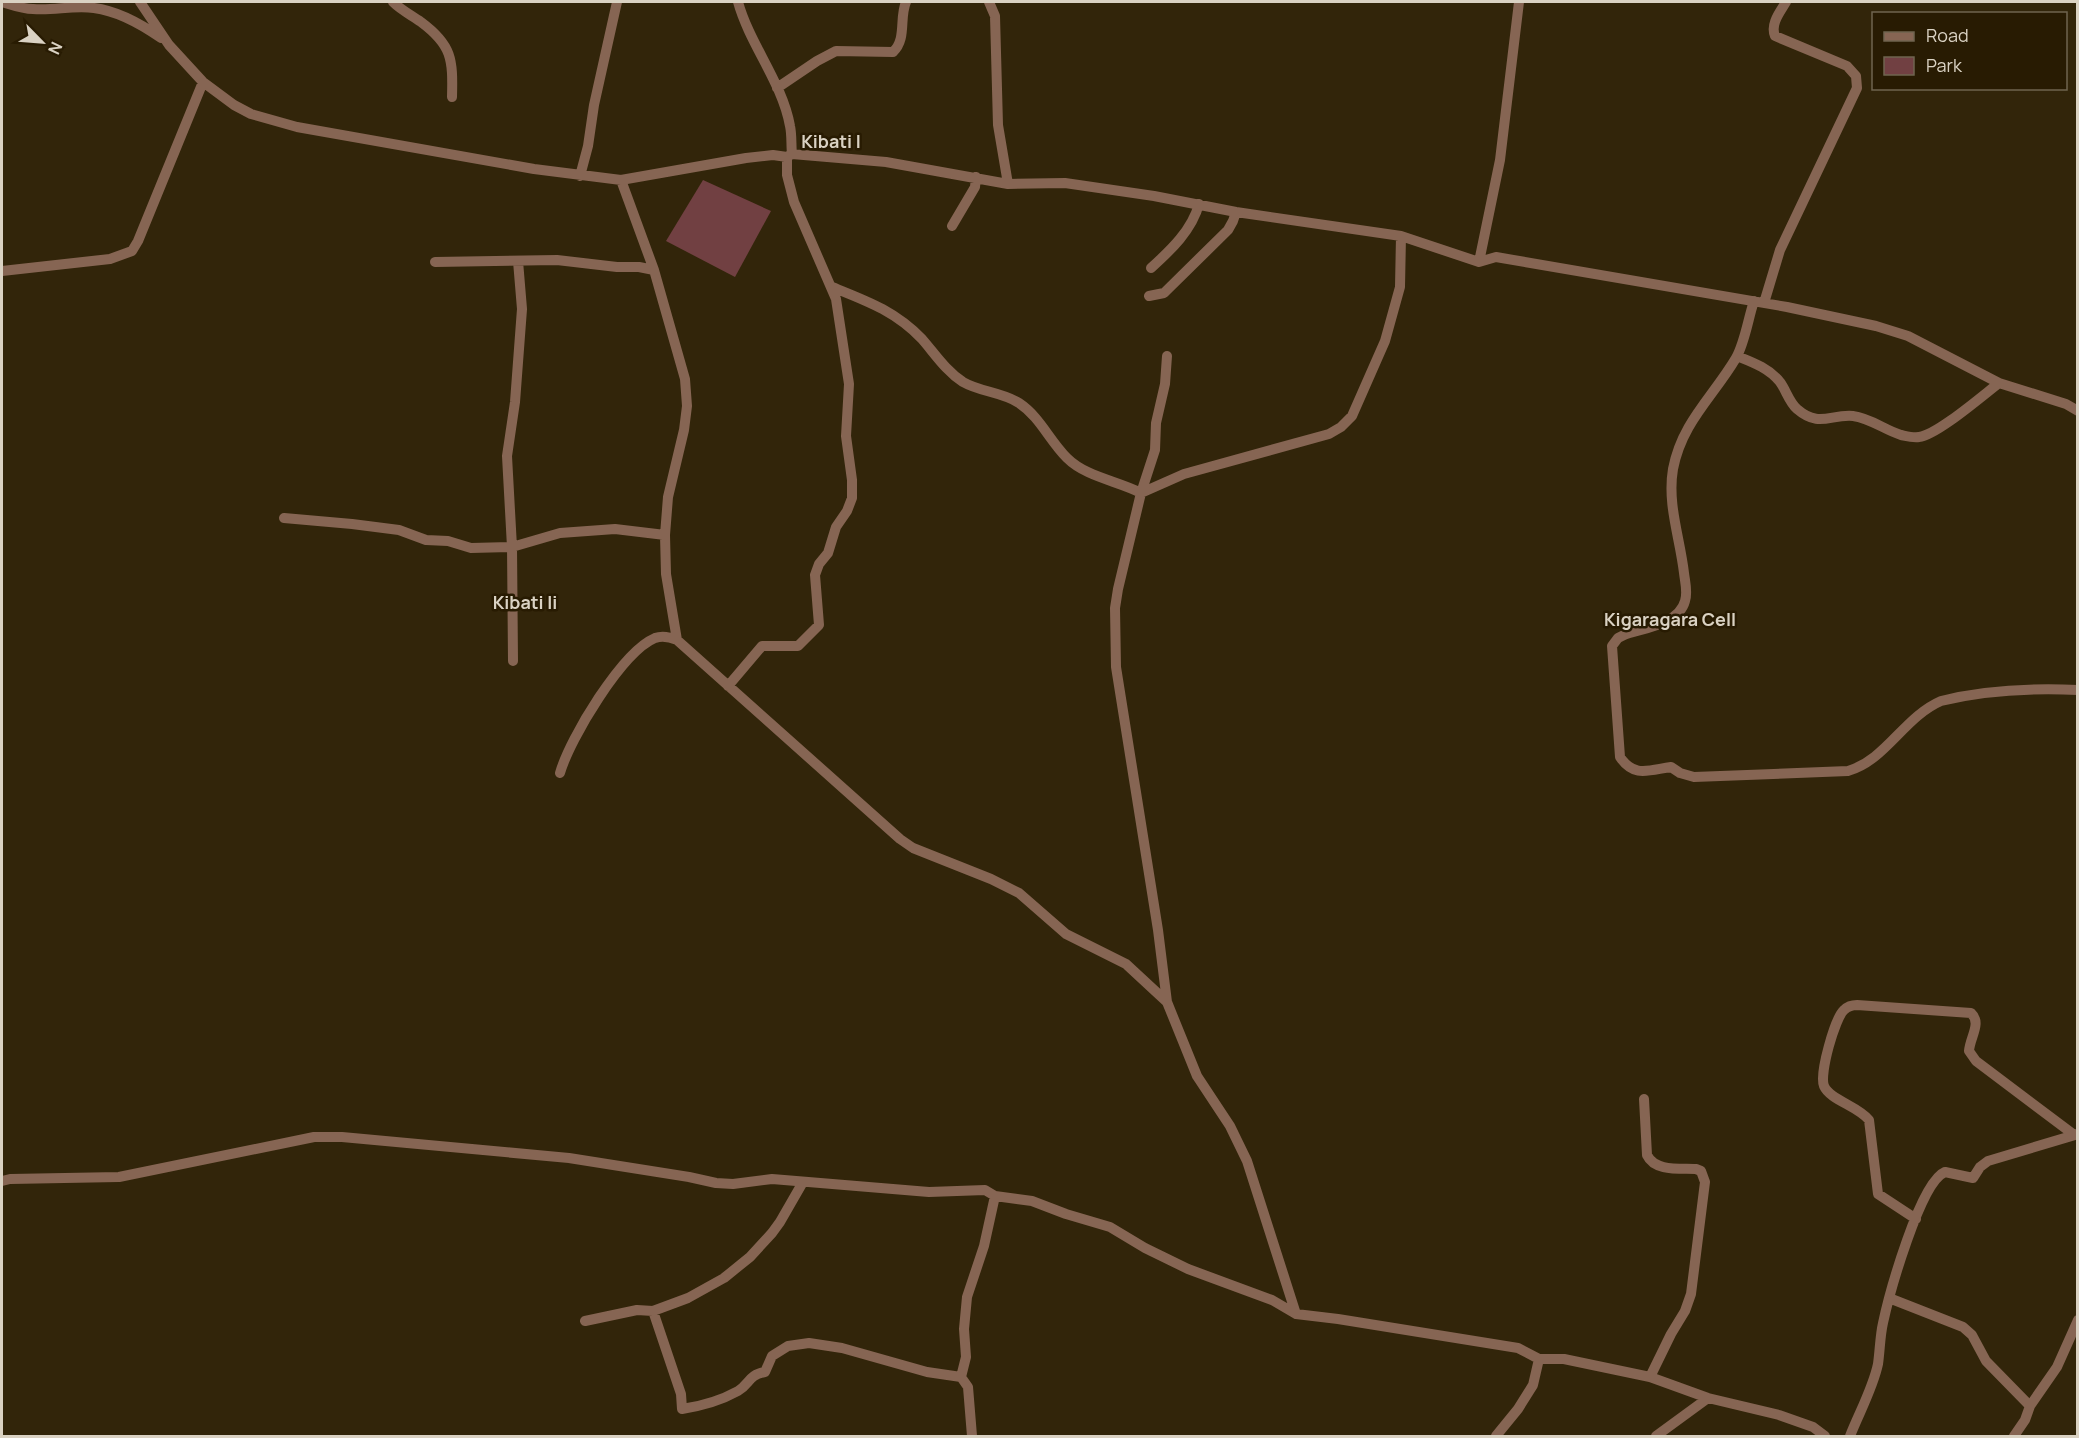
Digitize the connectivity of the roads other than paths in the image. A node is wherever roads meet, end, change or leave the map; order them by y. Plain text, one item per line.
1 (2, 2) edge
2 (140, 2) edge
3 (393, 2) edge
4 (617, 2) edge
5 (738, 2) edge
6 (906, 2) edge
7 (989, 2) edge
8 (1519, 2) edge
9 (1786, 2) edge
10 (169, 45) junction
11 (203, 82) junction
12 (777, 88) junction
13 (452, 97) dead end
14 (790, 155) junction
15 (580, 176) junction
16 (976, 177) junction
17 (621, 180) junction
18 (1008, 184) junction
19 (1199, 204) junction
20 (1236, 212) junction
21 (952, 226) dead end
22 (1401, 236) junction
23 (531, 260) junction
24 (518, 261) junction
25 (435, 262) dead end
26 (1479, 262) junction
27 (1150, 268) dead end
28 (654, 270) junction
29 (2, 272) edge
30 (519, 273) junction
31 (832, 287) junction
32 (1149, 296) dead end
33 (1759, 302) junction
34 (1167, 356) dead end
35 (1737, 356) junction
36 (1999, 383) junction
37 (2078, 411) edge
38 (1141, 493) junction
39 (284, 518) dead end
40 (665, 535) junction
41 (512, 547) junction
42 (677, 640) junction
43 (513, 661) dead end
44 (728, 686) junction
45 (2078, 690) edge
46 (561, 773) dead end
47 (1167, 1002) junction
48 (1644, 1099) dead end
49 (2075, 1134) edge
50 (2, 1181) edge
51 (803, 1182) junction
52 (994, 1196) junction
53 (1916, 1219) junction
54 (1889, 1298) junction
55 (653, 1311) junction
56 (1296, 1314) junction
57 (2078, 1320) edge
58 (585, 1321) dead end
59 (1539, 1359) junction
60 (961, 1377) junction
61 (1650, 1377) junction
62 (1708, 1398) junction
63 (2030, 1406) junction
64 (972, 1437) edge
65 (1496, 1437) edge
66 (1656, 1437) edge
67 (1825, 1437) edge
68 (1850, 1437) edge
69 (2014, 1437) edge

1 - 10 street
2 - 10 street
3 - 13 street
4 - 15 street
5 - 12 street
6 - 12 street
7 - 18 street
8 - 26 street
9 - 33 street
10 - 11 street
11 - 15 street
11 - 29 street
12 - 14 street
14 - 16 street
14 - 17 street
14 - 31 street
15 - 17 street
16 - 18 street
16 - 21 street
17 - 28 street
18 - 19 street
19 - 20 street
19 - 27 street
20 - 22 street
20 - 32 street
22 - 26 street
22 - 38 street
23 - 24 street
23 - 28 street
23 - 30 street
24 - 25 street
24 - 30 street
26 - 33 street
28 - 40 street
30 - 41 street
31 - 38 street
31 - 44 street
33 - 35 street
33 - 36 street
34 - 38 street
35 - 36 street
35 - 45 street
36 - 37 street
38 - 47 street
39 - 41 street
40 - 41 street
40 - 42 street
41 - 43 street
42 - 44 street
42 - 46 street
44 - 47 street
47 - 56 street
48 - 61 street
49 - 53 street
49 - 53 street
50 - 51 street
51 - 52 street
51 - 55 street
52 - 56 street
52 - 60 street
53 - 54 street
54 - 63 street
54 - 68 street
55 - 58 street
55 - 60 street
56 - 59 street
57 - 63 street
59 - 61 street
59 - 65 street
60 - 64 street
61 - 62 street
62 - 66 street
62 - 67 street
63 - 69 street

